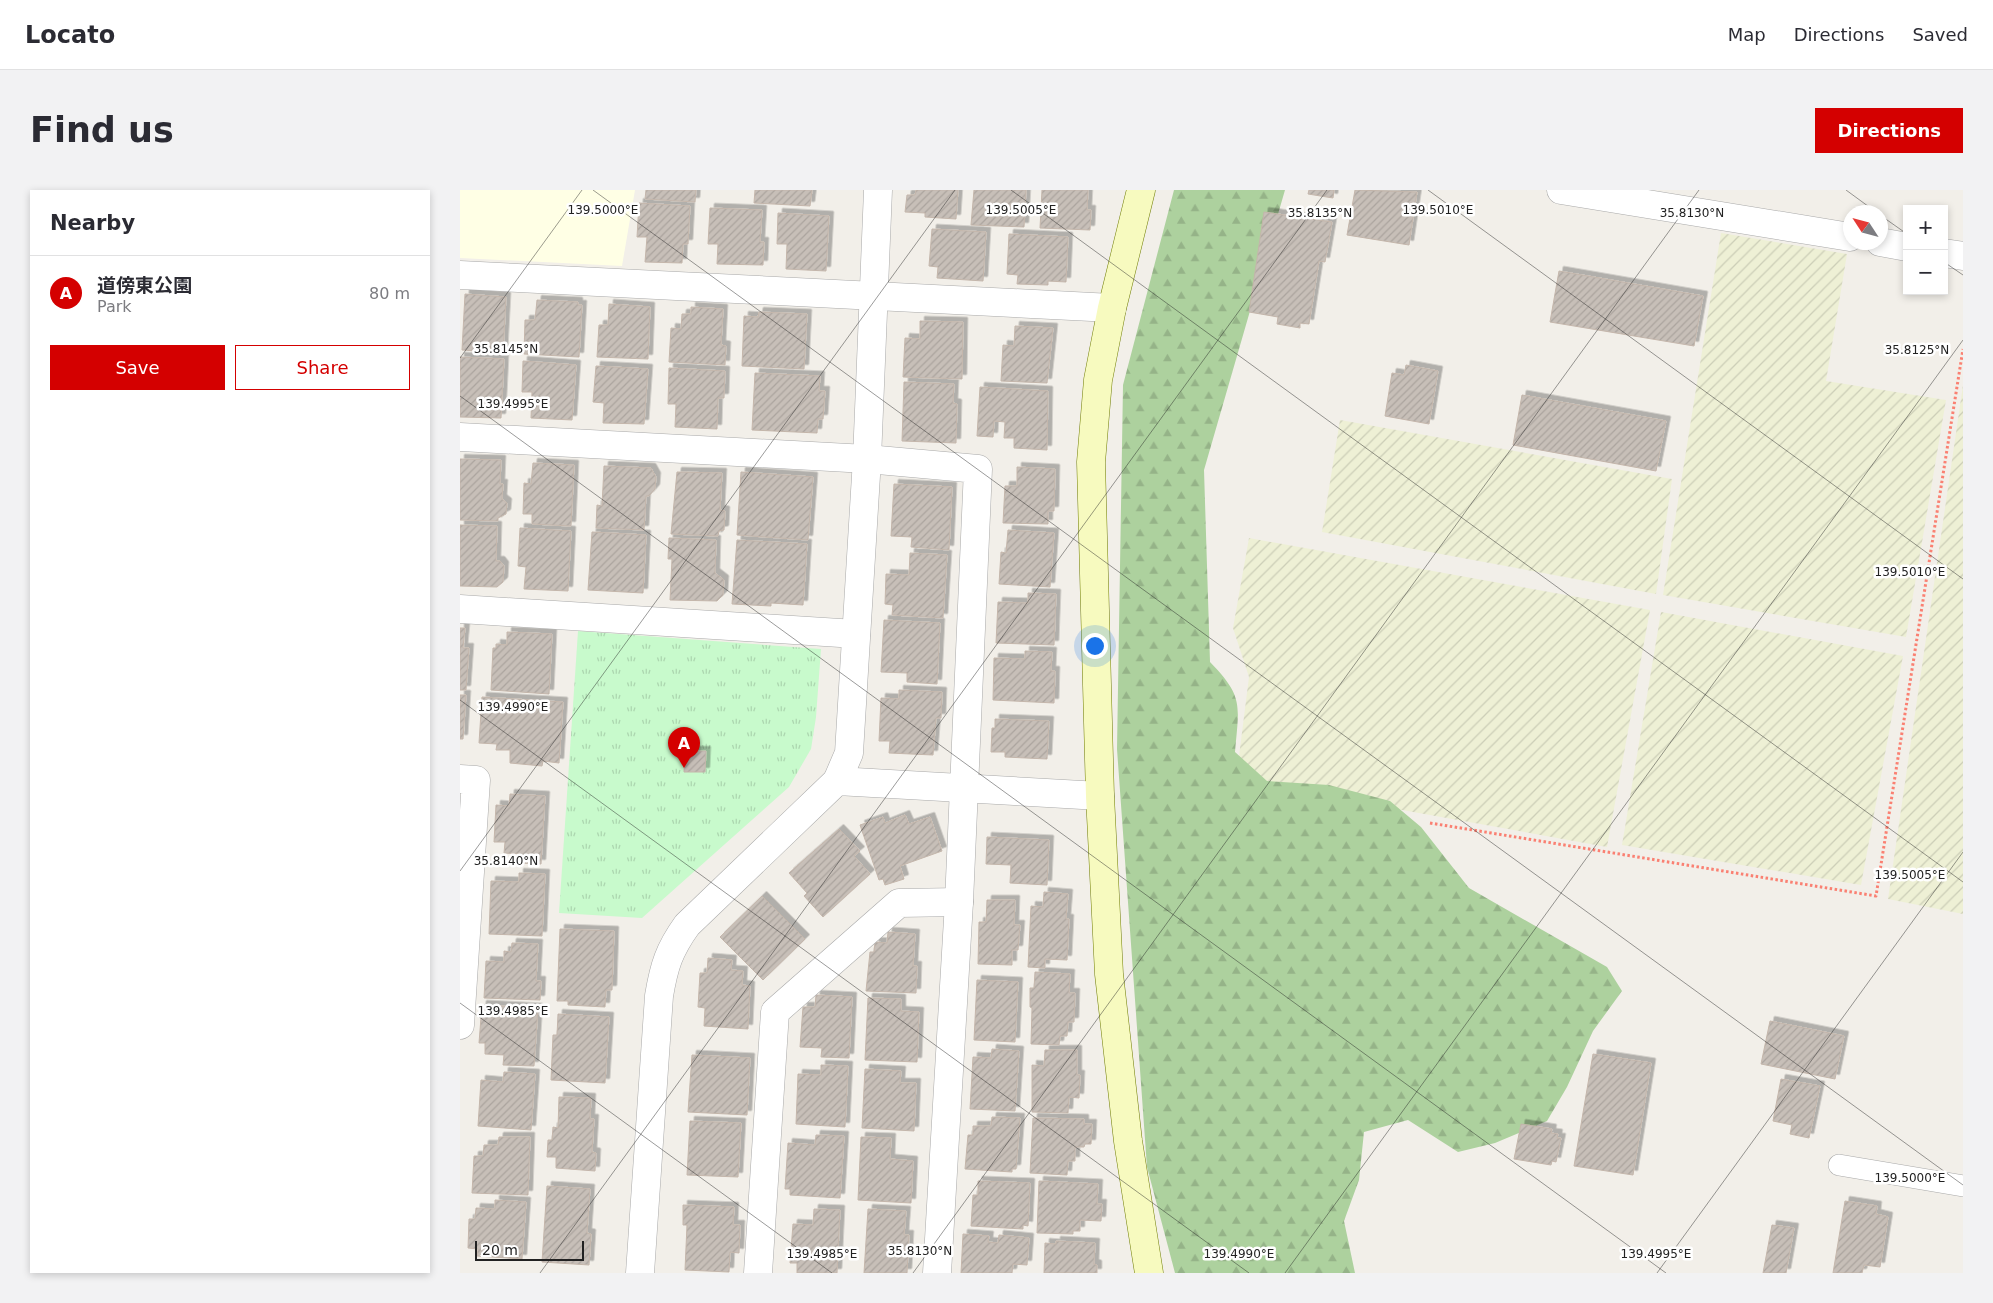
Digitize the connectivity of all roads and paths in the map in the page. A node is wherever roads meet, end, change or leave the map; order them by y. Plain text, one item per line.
1 (878, 190) edge
2 (1141, 190) edge
3 (1561, 190) edge
4 (1843, 237) edge
5 (1888, 243) edge
6 (1903, 246) edge
7 (1948, 254) edge
8 (1963, 256) edge
9 (460, 275) edge
10 (872, 297) junction
11 (1112, 308) junction
12 (1963, 348) edge
13 (460, 438) edge
14 (867, 459) junction
15 (460, 609) edge
16 (856, 634) junction
17 (460, 779) edge
18 (837, 781) junction
19 (963, 789) junction
20 (1100, 796) junction
21 (1430, 822) dead end
22 (959, 902) junction
23 (460, 1025) edge
24 (1839, 1165) dead end
25 (1963, 1186) edge
26 (640, 1273) edge
27 (758, 1273) edge
28 (937, 1273) edge
29 (1149, 1273) edge

1 - 10 street
2 - 11 street
3 - 4 street
5 - 6 street
7 - 8 street
9 - 10 street
10 - 11 street
10 - 14 street
11 - 20 street
12 - 21 path
13 - 14 street
14 - 16 street
14 - 19 street
15 - 16 street
16 - 18 street
17 - 23 street
18 - 19 street
18 - 26 street
19 - 20 street
19 - 22 street
20 - 29 street
22 - 27 street
22 - 28 street
24 - 25 lane

